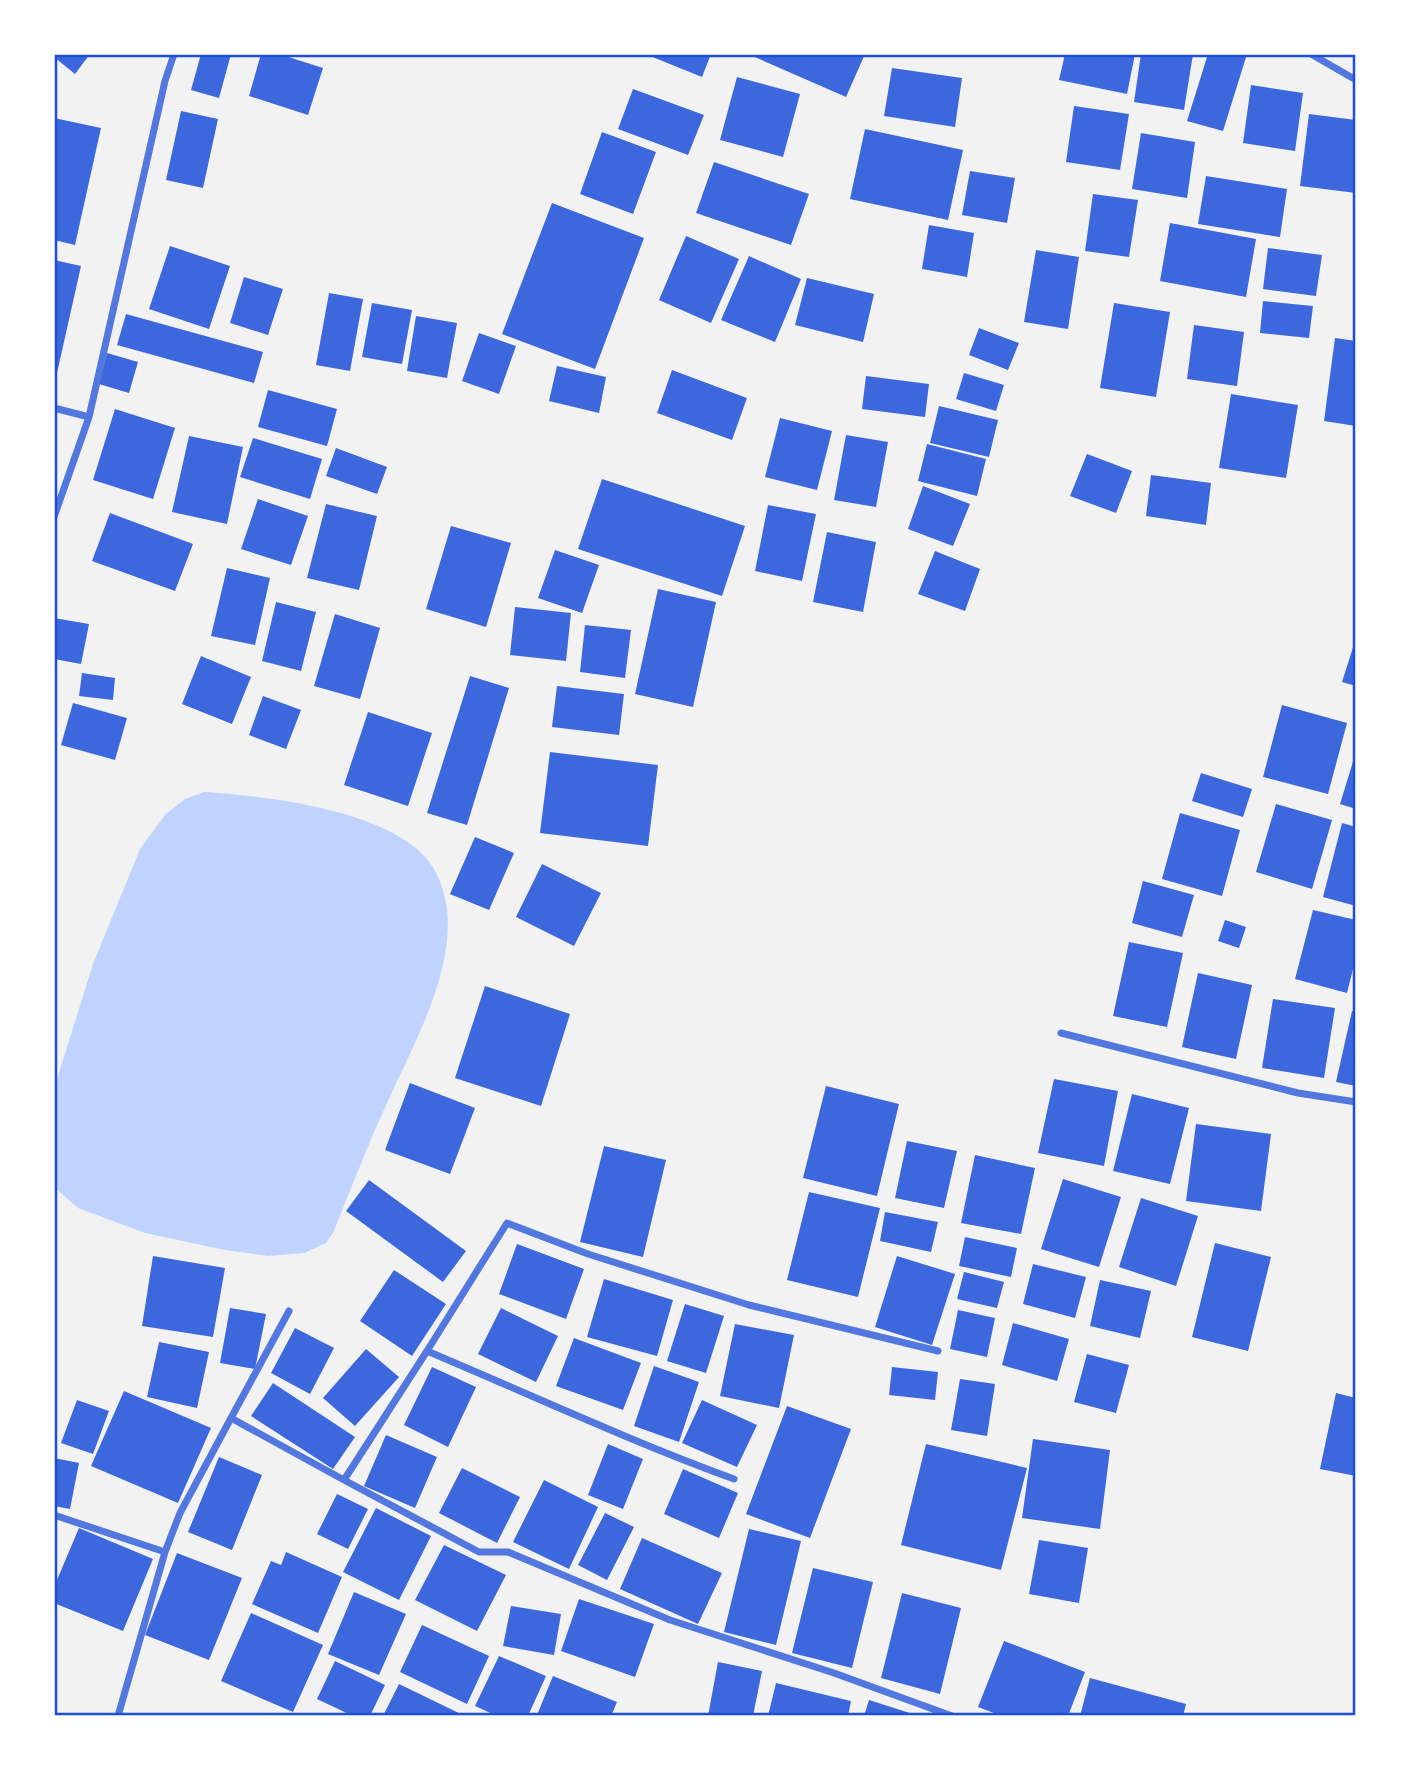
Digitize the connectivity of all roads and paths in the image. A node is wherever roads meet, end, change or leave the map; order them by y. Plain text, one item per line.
1 (174, 54) edge
2 (1311, 54) edge
3 (1356, 80) edge
4 (54, 408) edge
5 (89, 417) junction
6 (54, 517) edge
7 (1061, 1033) dead end
8 (1356, 1102) edge
9 (289, 1311) dead end
10 (427, 1351) junction
11 (938, 1352) dead end
12 (230, 1418) junction
13 (734, 1479) dead end
14 (344, 1480) junction
15 (54, 1515) edge
16 (165, 1552) junction
17 (118, 1716) edge
18 (952, 1716) edge

1 - 5 street
2 - 3 street
4 - 5 street
5 - 6 street
7 - 8 street
9 - 12 street
10 - 11 street
10 - 13 street
10 - 14 street
12 - 14 street
12 - 16 street
14 - 18 street
15 - 16 street
16 - 17 street

